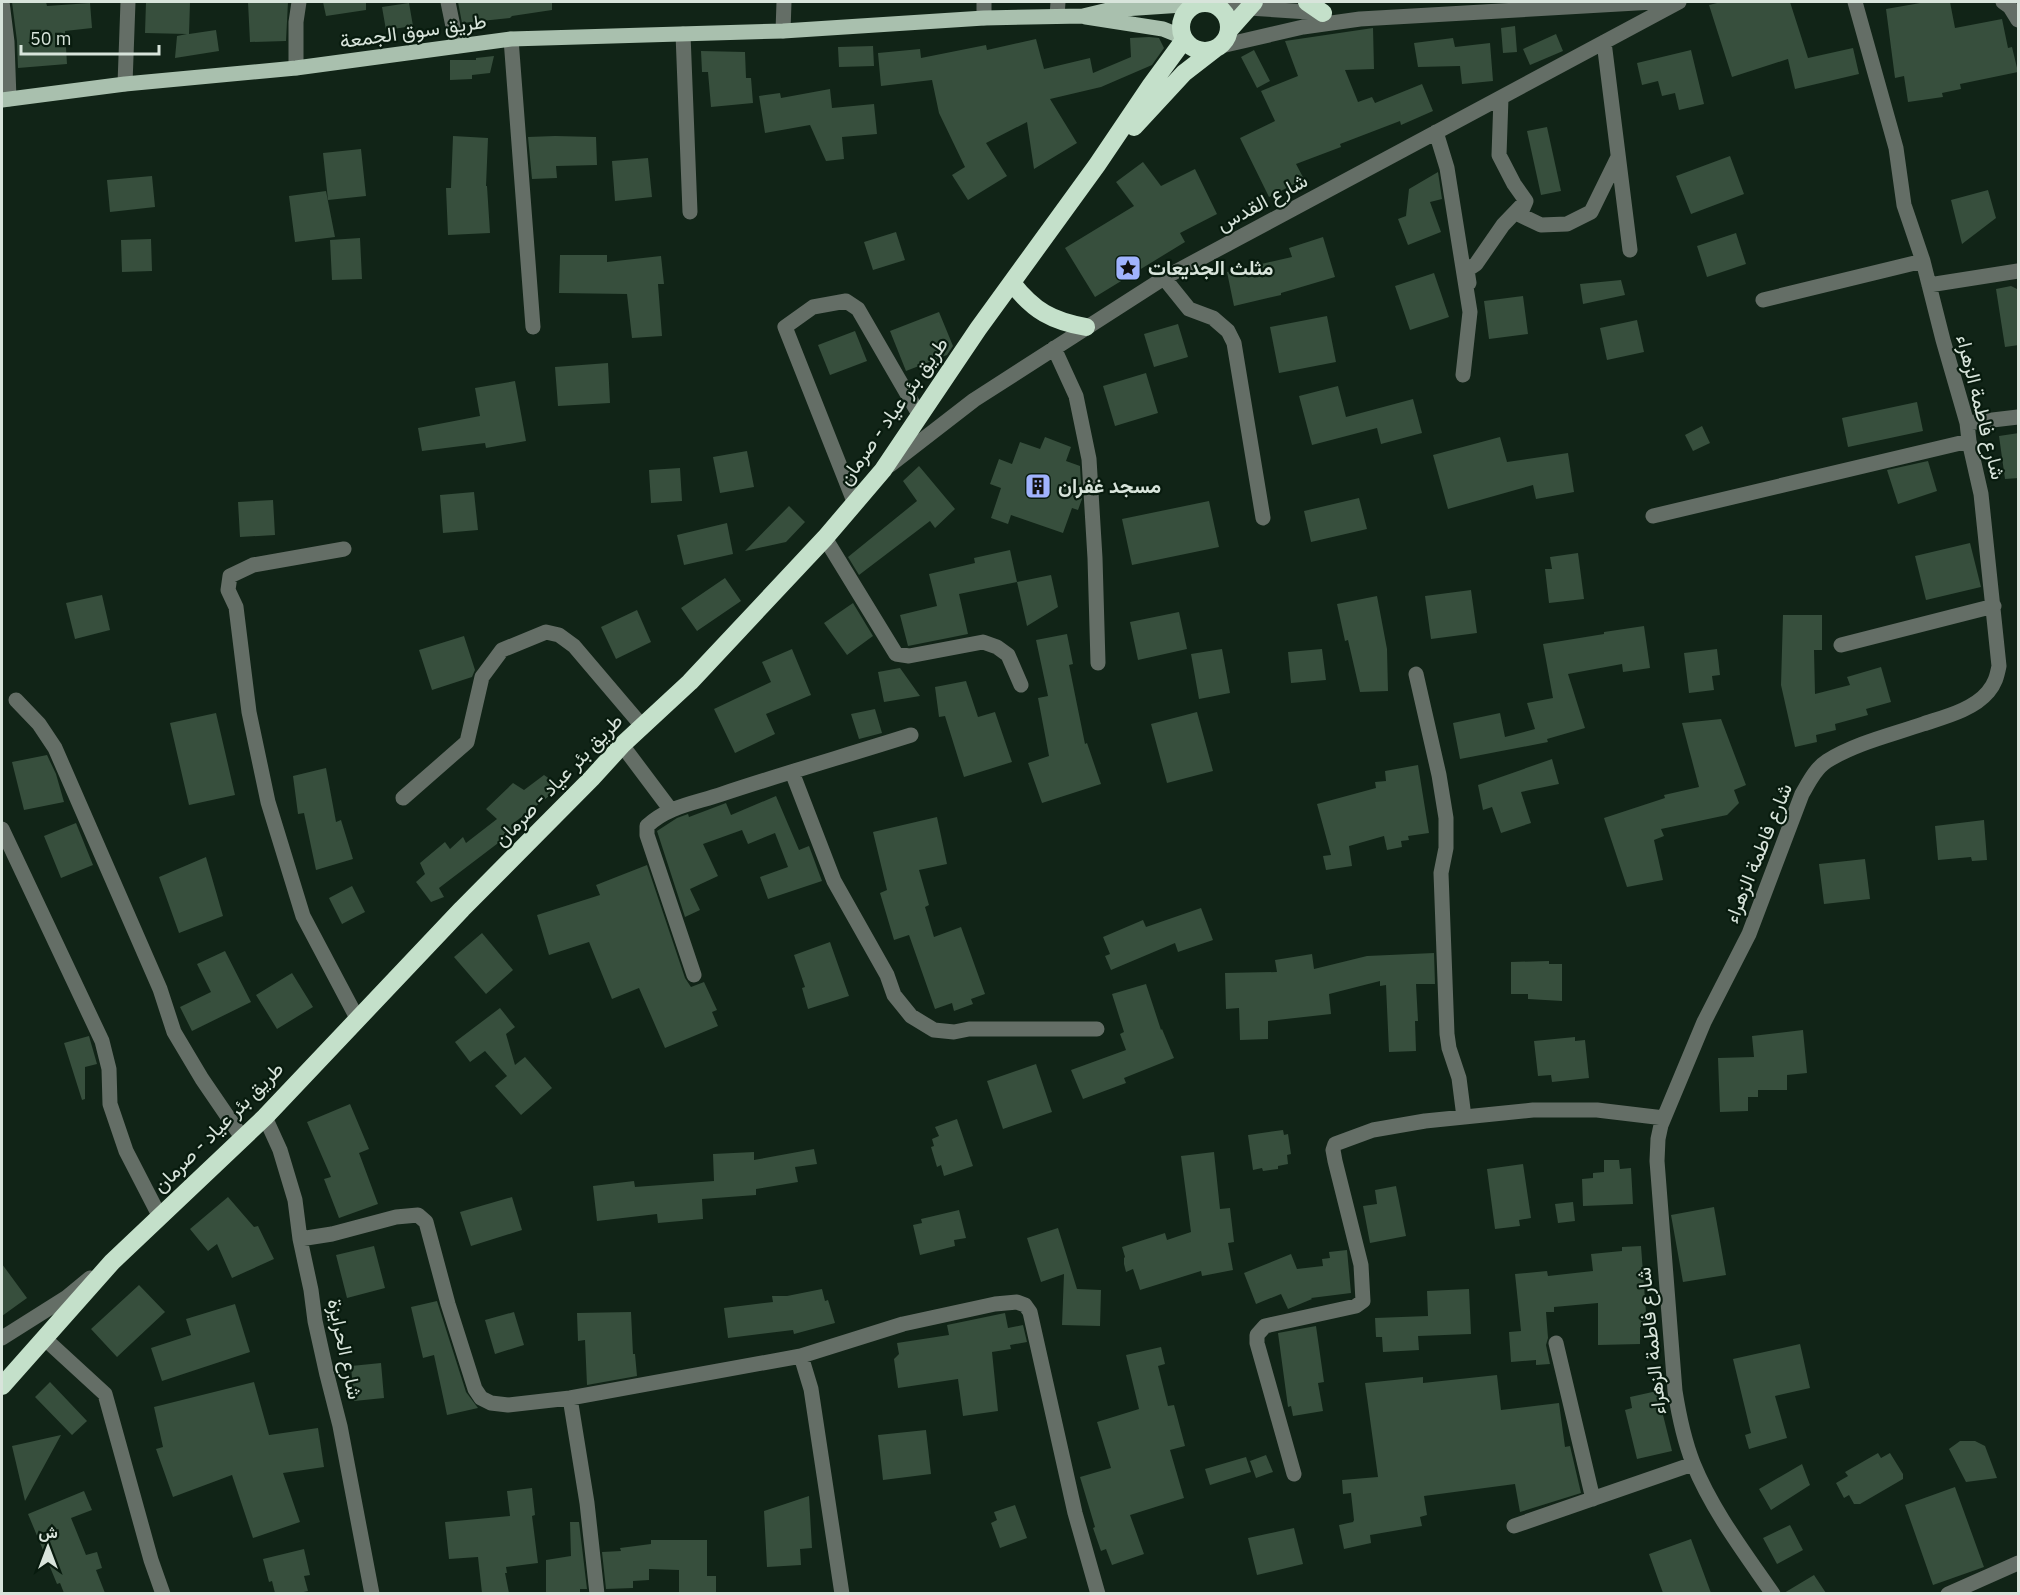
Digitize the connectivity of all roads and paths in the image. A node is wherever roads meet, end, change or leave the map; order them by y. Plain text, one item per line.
1 (2, 2) edge
2 (128, 2) edge
3 (299, 2) edge
4 (448, 2) edge
5 (784, 2) edge
6 (984, 2) edge
7 (1307, 2) edge
8 (1654, 2) edge
9 (1679, 2) edge
10 (1855, 2) edge
11 (2002, 2) edge
12 (1212, 4) edge
13 (1252, 5) edge
14 (1057, 9) edge
15 (1323, 13) junction
16 (1083, 16) junction
17 (984, 18) junction
18 (1360, 19) junction
19 (2019, 20) edge
20 (1230, 29) junction
21 (783, 31) junction
22 (683, 34) junction
23 (511, 39) junction
24 (1183, 39) junction
25 (1604, 42) junction
26 (456, 46) junction
27 (1218, 47) junction
28 (296, 68) junction
29 (125, 84) junction
30 (1501, 98) junction
31 (5, 100) edge
32 (1436, 132) junction
33 (1619, 156) junction
34 (1097, 165) junction
35 (1526, 201) junction
36 (690, 212) dead end
37 (1630, 250) dead end
38 (1923, 261) junction
39 (2019, 271) edge
40 (1164, 278) junction
41 (1012, 283) junction
42 (1929, 285) junction
43 (1763, 300) dead end
44 (1470, 312) junction
45 (533, 327) dead end
46 (1086, 327) junction
47 (1054, 348) junction
48 (1463, 375) dead end
49 (920, 416) junction
50 (2019, 417) edge
51 (1967, 423) junction
52 (1969, 441) junction
53 (883, 470) junction
54 (855, 504) junction
55 (1653, 516) dead end
56 (1263, 519) dead end
57 (825, 538) junction
58 (344, 549) dead end
59 (1994, 606) junction
60 (1841, 645) dead end
61 (1098, 663) dead end
62 (1416, 674) dead end
63 (1021, 685) dead end
64 (16, 700) dead end
65 (642, 726) junction
66 (911, 735) dead end
67 (622, 745) junction
68 (792, 772) junction
69 (403, 798) dead end
70 (670, 809) junction
71 (2, 829) edge
72 (694, 975) dead end
73 (357, 1018) junction
74 (1096, 1029) dead end
75 (1464, 1117) junction
76 (265, 1118) junction
77 (1664, 1118) junction
78 (243, 1138) junction
79 (160, 1217) junction
80 (300, 1239) junction
81 (111, 1262) junction
82 (2, 1337) edge
83 (44, 1338) junction
84 (1556, 1343) dead end
85 (801, 1356) junction
86 (2, 1386) edge
87 (570, 1398) junction
88 (1693, 1464) junction
89 (1294, 1474) dead end
90 (1593, 1499) junction
91 (1514, 1526) dead end
92 (2019, 1563) edge
93 (163, 1593) edge
94 (372, 1593) edge
95 (597, 1593) edge
96 (842, 1593) edge
97 (1098, 1593) edge
98 (1773, 1593) edge
99 (1948, 1593) edge

1 - 31 street
2 - 29 street
3 - 28 street
4 - 26 street
5 - 21 street
6 - 17 street
7 - 15 highway
8 - 18 street
9 - 25 street, شارع القدس
10 - 38 street, شارع فاطمة الزهراء
11 - 19 street
12 - 13 street
12 - 16 main road, طريق سوق الجمعة
12 - 20 highway
12 - 24 highway
13 - 15 street
13 - 20 highway
14 - 16 main road, طريق سوق الجمعة
14 - 17 main road, طريق سوق الجمعة
15 - 18 street
16 - 24 main road, طريق سوق الجمعة
17 - 21 main road, طريق سوق الجمعة
18 - 27 street
20 - 27 highway
21 - 22 main road, طريق سوق الجمعة
22 - 23 main road, طريق سوق الجمعة
22 - 36 street
23 - 26 main road, طريق سوق الجمعة
23 - 45 street
24 - 27 highway
24 - 34 highway
25 - 30 street, شارع القدس
25 - 33 street
26 - 28 main road, طريق سوق الجمعة
27 - 34 highway
28 - 29 main road, طريق سوق الجمعة
29 - 31 main road, طريق سوق الجمعة
30 - 32 street, شارع القدس
30 - 35 street
32 - 40 street, شارع القدس
32 - 44 street
33 - 35 street
33 - 37 street
34 - 41 highway, طريق بئر عياد - صرمان
35 - 44 street
38 - 42 street, شارع فاطمة الزهراء
38 - 43 street
39 - 42 street
40 - 46 street, شارع القدس
40 - 56 street
41 - 46 highway
41 - 49 highway, طريق بئر عياد - صرمان
42 - 51 street, شارع فاطمة الزهراء
44 - 48 street
46 - 47 street, شارع القدس
47 - 53 street, شارع القدس
47 - 61 street
49 - 53 highway, طريق بئر عياد - صرمان
49 - 54 street
50 - 51 street
51 - 52 street, شارع فاطمة الزهراء
52 - 55 street
52 - 59 street, شارع فاطمة الزهراء
53 - 54 highway, طريق بئر عياد - صرمان
54 - 57 highway, طريق بئر عياد - صرمان
57 - 63 street
57 - 65 highway, طريق بئر عياد - صرمان
58 - 73 street
59 - 60 street
59 - 77 street, شارع فاطمة الزهراء
62 - 75 street
64 - 78 street
65 - 67 highway, طريق بئر عياد - صرمان
65 - 69 street
66 - 68 street
67 - 70 street
67 - 73 highway, طريق بئر عياد - صرمان
68 - 70 street
68 - 74 street
70 - 72 street
71 - 79 street
73 - 76 highway, طريق بئر عياد - صرمان
75 - 77 street
75 - 89 street
76 - 78 highway, طريق بئر عياد - صرمان
76 - 80 street, شارع الحرايزة
77 - 88 street, شارع فاطمة الزهراء
78 - 79 highway, طريق بئر عياد - صرمان
79 - 81 highway, طريق بئر عياد - صرمان
80 - 87 street
80 - 94 street, شارع الحرايزة
81 - 82 street
81 - 83 highway, طريق بئر عياد - صرمان
83 - 86 highway, طريق بئر عياد - صرمان
83 - 93 street
84 - 90 street
85 - 87 street
85 - 96 street
85 - 97 street
87 - 95 street
88 - 90 street
88 - 98 street, شارع فاطمة الزهراء
90 - 91 street
92 - 99 street

